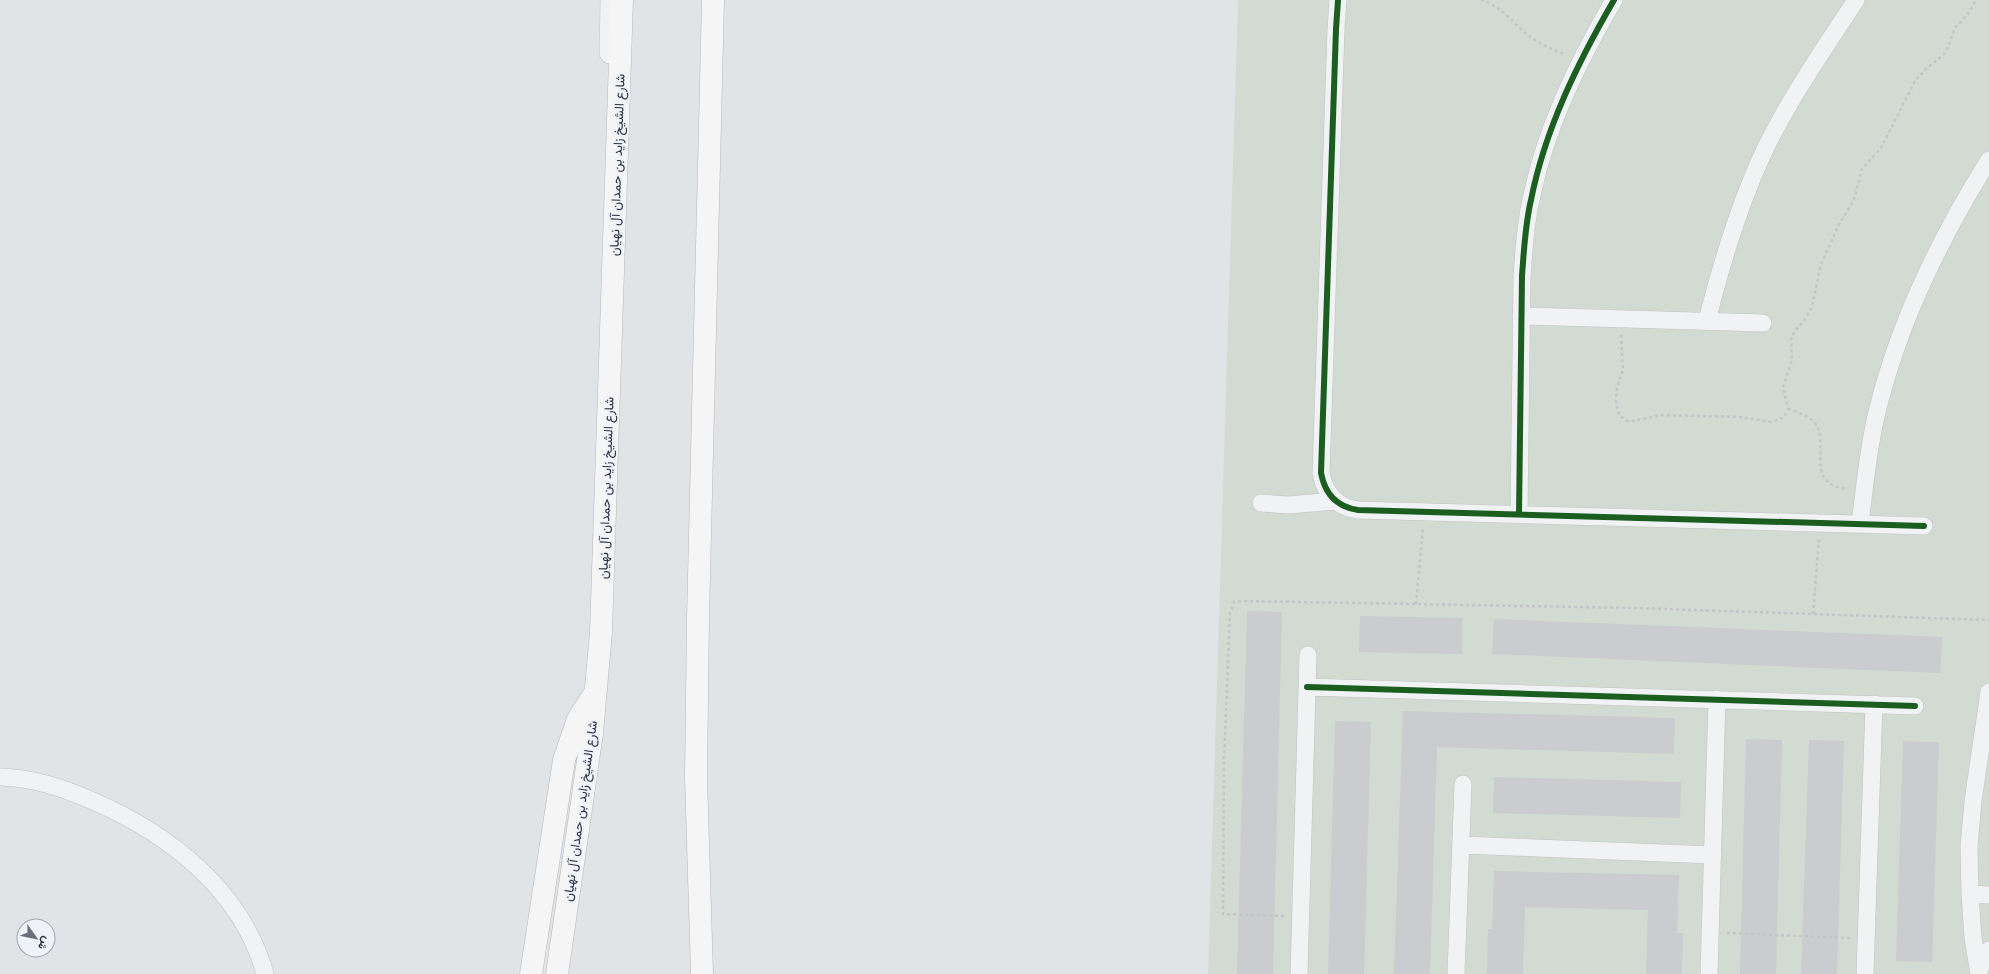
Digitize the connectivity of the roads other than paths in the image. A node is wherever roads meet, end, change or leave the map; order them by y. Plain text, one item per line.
1 (611, 0) edge
2 (622, 0) edge
3 (713, 0) edge
4 (1338, 0) edge
5 (1614, 0) edge
6 (1856, 0) edge
7 (1989, 160) edge
8 (613, 285) junction
9 (1521, 316) junction
10 (1707, 321) junction
11 (1763, 323) dead end
12 (1336, 501) junction
13 (1261, 503) dead end
14 (1519, 514) junction
15 (1860, 523) junction
16 (1924, 526) dead end
17 (1308, 655) dead end
18 (1307, 687) junction
19 (595, 694) junction
20 (1717, 699) junction
21 (1989, 700) edge
22 (1874, 704) junction
23 (1916, 706) dead end
24 (0, 777) edge
25 (1464, 784) dead end
26 (1981, 802) edge
27 (1461, 845) junction
28 (1713, 855) junction
29 (1970, 894) junction
30 (1989, 895) edge
31 (1989, 950) edge
32 (1979, 972) edge
33 (265, 974) edge
34 (531, 974) edge
35 (557, 974) edge
36 (702, 974) edge
37 (1299, 974) edge
38 (1456, 974) edge
39 (1709, 974) edge
40 (1865, 974) edge

1 - 8 street
2 - 8 highway, شارع الشيخ زايد بن حمدان آل نهيان
3 - 36 highway
4 - 12 street
5 - 9 street
6 - 10 street
7 - 15 street
8 - 19 highway, شارع الشيخ زايد بن حمدان آل نهيان
9 - 10 street
9 - 14 street
10 - 11 street
12 - 13 street
12 - 14 street
14 - 15 street
15 - 16 street
17 - 18 street
18 - 20 street
18 - 37 street
19 - 34 highway
19 - 35 highway, شارع الشيخ زايد بن حمدان آل نهيان
20 - 22 street
20 - 28 street
21 - 26 street
22 - 23 street
22 - 40 street
24 - 33 street
25 - 27 street
26 - 29 street
27 - 28 street
27 - 38 street
28 - 39 street
29 - 30 street
29 - 32 street
31 - 32 street

